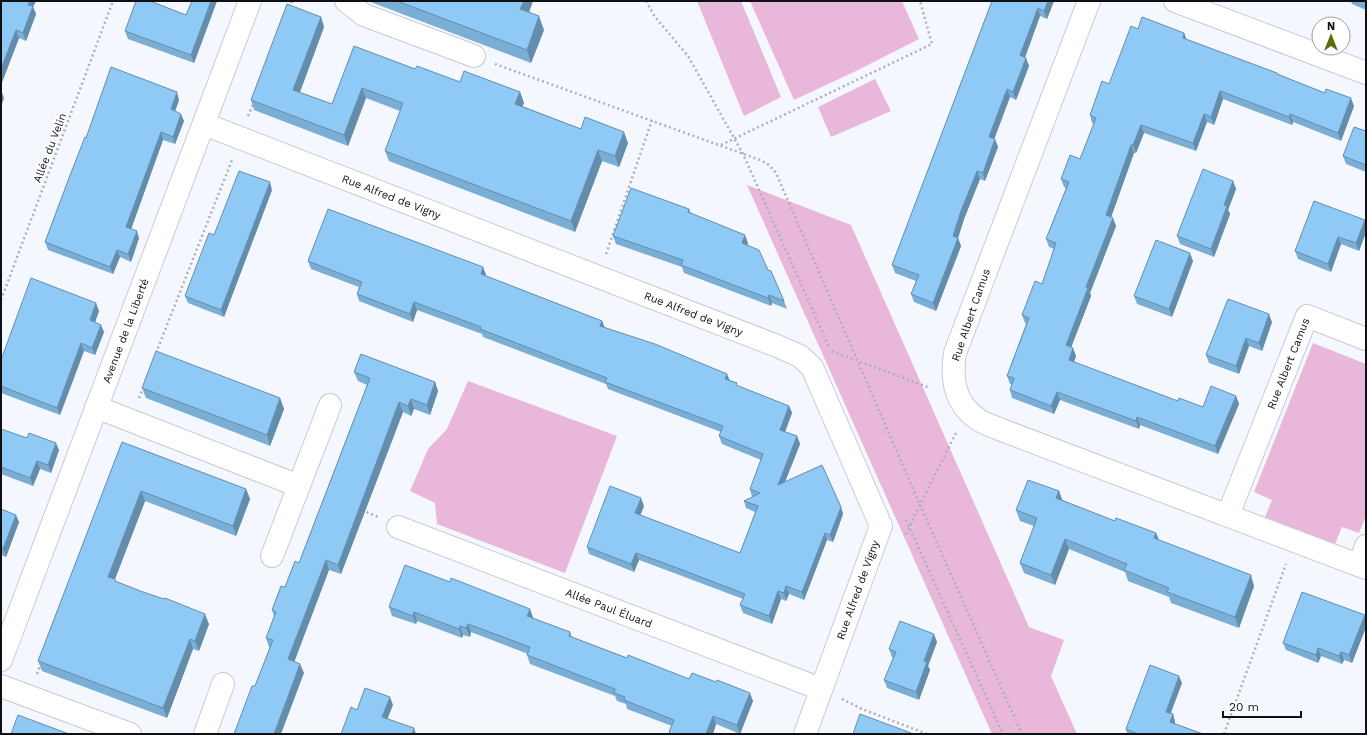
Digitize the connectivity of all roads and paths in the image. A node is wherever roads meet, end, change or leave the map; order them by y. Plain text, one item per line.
1 (113, 1) edge
2 (250, 1) edge
3 (292, 1) edge
4 (346, 1) edge
5 (920, 1) edge
6 (1089, 1) edge
7 (1175, 1) edge
8 (290, 8) edge
9 (474, 56) joint
10 (1366, 73) edge
11 (257, 95) edge
12 (652, 120) junction
13 (204, 124) junction
14 (240, 138) junction
15 (721, 145) junction
16 (598, 276) junction
17 (1, 300) edge
18 (1366, 339) edge
19 (825, 349) dead end
20 (156, 354) edge
21 (858, 362) junction
22 (144, 383) edge
23 (963, 403) junction
24 (330, 405) dead end
25 (96, 407) junction
26 (130, 420) junction
27 (299, 486) junction
28 (920, 505) junction
29 (358, 508) edge
30 (1228, 515) junction
31 (398, 527) joint
32 (1295, 541) junction
33 (903, 542) dead end
34 (272, 556) dead end
35 (1364, 559) edge
36 (42, 659) edge
37 (1, 660) edge
38 (223, 684) dead end
39 (1, 686) edge
40 (821, 689) junction
41 (29, 696) junction
42 (130, 734) edge
43 (205, 734) edge
44 (805, 734) edge
45 (927, 734) edge
46 (1022, 734) edge
47 (1224, 734) edge

1 - 17 path, Allée du Velin
2 - 13 street, Avenue de la Liberté
3 - 8 path
4 - 9 street
5 - 15 path
6 - 23 street, Rue Albert Camus
7 - 10 street
9 - 12 path
11 - 14 path
12 - 15 path
12 - 16 path
13 - 14 street, Rue Alfred de Vigny
13 - 25 street, Avenue de la Liberté
14 - 16 street, Rue Alfred de Vigny
14 - 20 path
15 - 21 path
16 - 40 street, Rue Alfred de Vigny
18 - 30 street, Rue Albert Camus
19 - 21 path
21 - 23 path
21 - 28 path
22 - 26 path
23 - 28 path
23 - 30 street
24 - 27 street
25 - 26 street
25 - 37 street, Avenue de la Liberté
26 - 27 street
27 - 34 street
28 - 33 path
28 - 46 path
29 - 31 path
30 - 32 street
31 - 40 street, Allée Paul Éluard
32 - 35 street
32 - 47 path
36 - 41 path
38 - 43 street
39 - 41 street
40 - 44 street, Rue Alfred de Vigny
40 - 45 path
41 - 42 street

